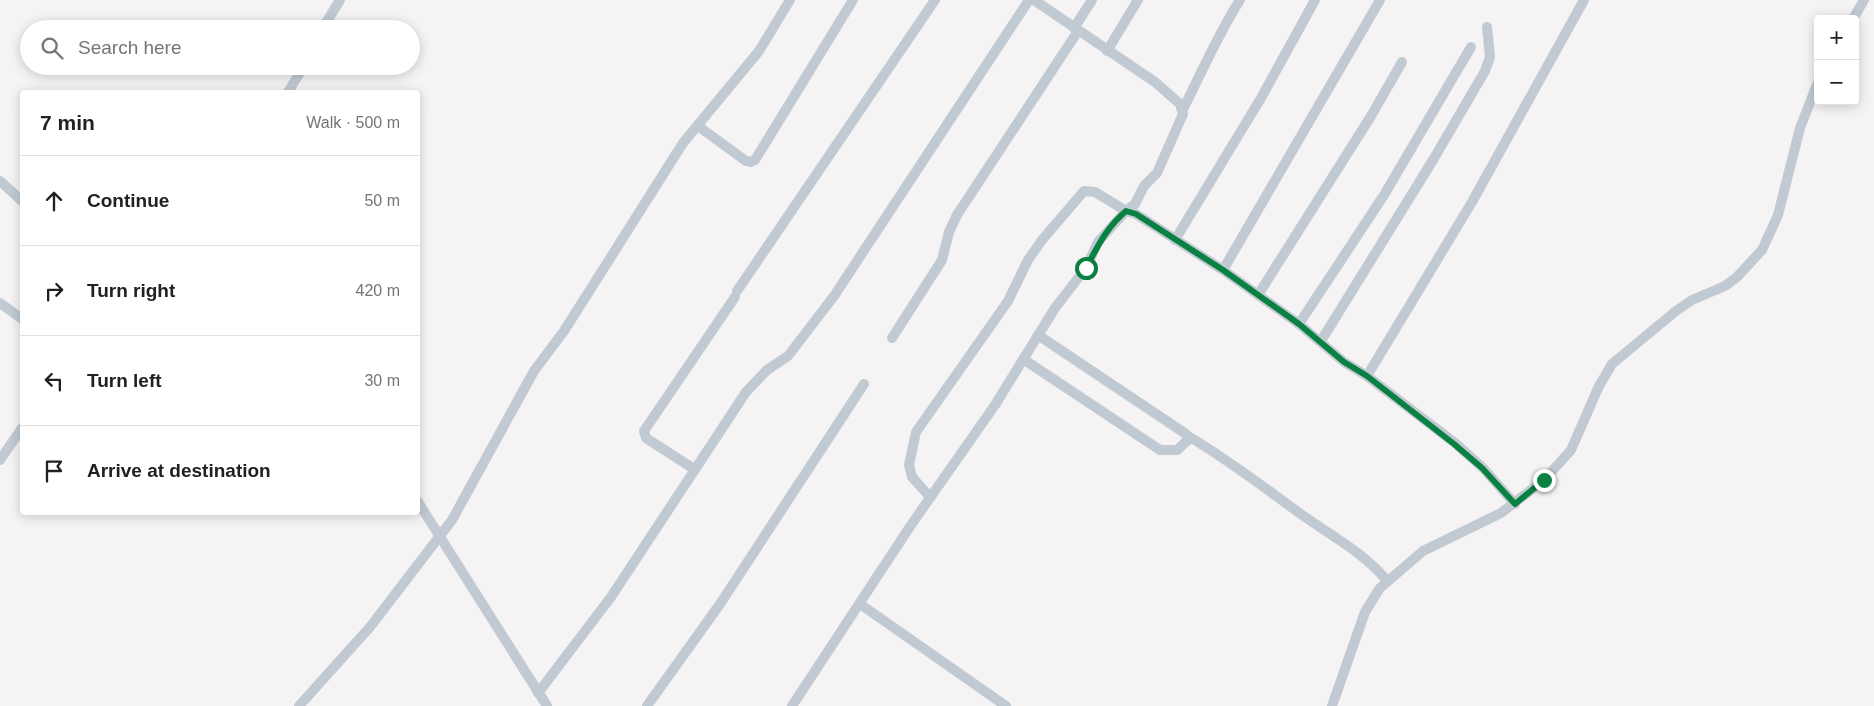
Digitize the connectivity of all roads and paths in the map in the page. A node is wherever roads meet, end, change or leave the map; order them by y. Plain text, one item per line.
1 (340, 0) edge
2 (790, 0) edge
3 (853, 0) edge
4 (935, 0) edge
5 (1029, 0) edge
6 (1034, 0) edge
7 (1092, 0) edge
8 (1138, 0) edge
9 (1240, 0) edge
10 (1314, 0) edge
11 (1380, 0) edge
12 (1584, 0) edge
13 (1864, 0) edge
14 (1855, 15) edge
15 (328, 20) edge
16 (1487, 27) dead end
17 (1076, 29) junction
18 (1471, 47) dead end
19 (1107, 51) junction
20 (1402, 62) dead end
21 (298, 75) edge
22 (289, 90) edge
23 (1814, 92) edge
24 (1183, 109) junction
25 (698, 126) junction
26 (0, 181) edge
27 (20, 199) edge
28 (1126, 211) junction
29 (1176, 240) junction
30 (1223, 270) junction
31 (1258, 295) junction
32 (0, 303) edge
33 (20, 318) edge
34 (1299, 324) junction
35 (1038, 334) junction
36 (892, 338) dead end
37 (1321, 341) junction
38 (1023, 359) junction
39 (1367, 376) junction
40 (864, 384) dead end
41 (20, 431) edge
42 (1188, 436) junction
43 (0, 460) edge
44 (694, 469) junction
45 (930, 497) junction
46 (1515, 504) junction
47 (420, 505) edge
48 (440, 534) junction
49 (1387, 581) junction
50 (860, 604) junction
51 (538, 693) junction
52 (299, 706) edge
53 (547, 706) edge
54 (647, 706) edge
55 (792, 706) edge
56 (1006, 706) edge
57 (1332, 706) edge

1 - 15 street
2 - 25 street
3 - 25 street
4 - 44 street
5 - 44 street
6 - 17 street
7 - 17 street
8 - 19 street
9 - 24 street
10 - 29 street
11 - 30 street
12 - 39 street
13 - 14 street
16 - 37 street
17 - 19 street
17 - 36 street
18 - 34 street
19 - 24 street
20 - 31 street
21 - 22 street
23 - 46 street
24 - 28 street
25 - 48 street
26 - 27 street
28 - 29 street
28 - 35 street
28 - 45 street
29 - 30 street
30 - 31 street
31 - 34 street
32 - 33 street
34 - 37 street
35 - 38 street
35 - 42 street
37 - 39 street
38 - 42 street
38 - 45 street
39 - 46 street
40 - 54 street
41 - 43 street
42 - 49 street
44 - 51 street
45 - 50 street
46 - 49 street
47 - 48 street
48 - 51 street
48 - 52 street
49 - 57 street
50 - 55 street
50 - 56 street
51 - 53 street

